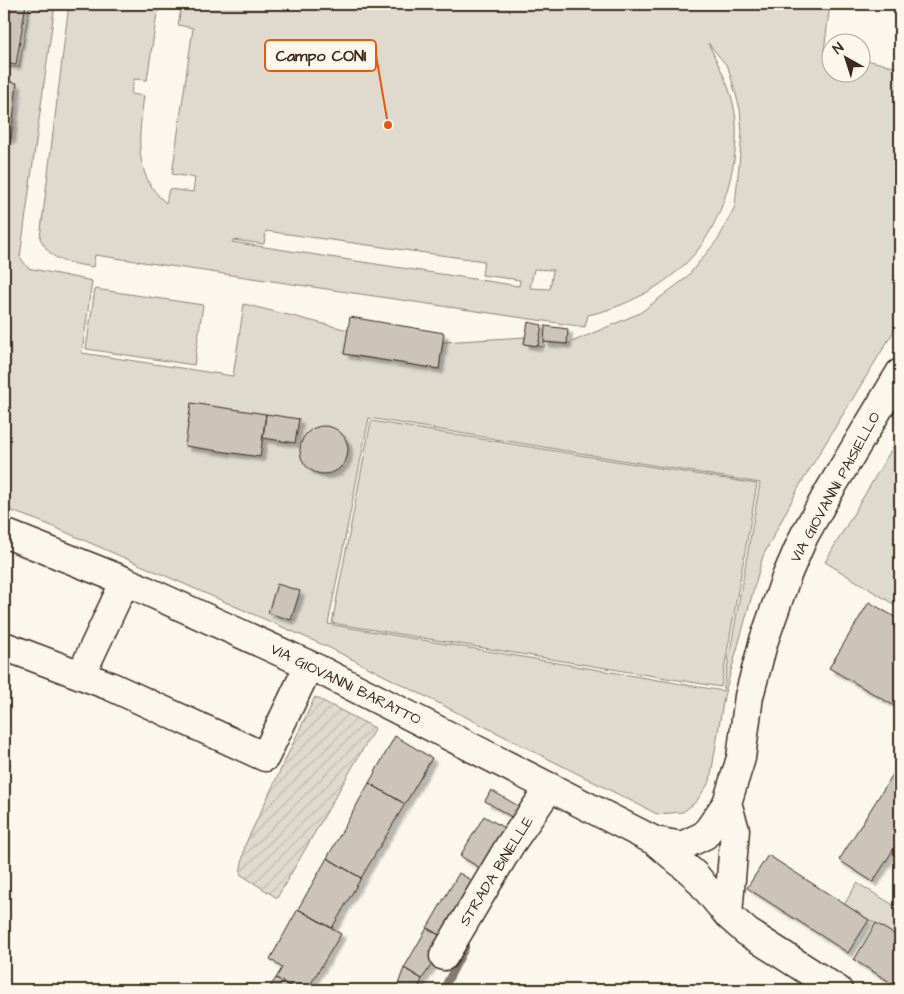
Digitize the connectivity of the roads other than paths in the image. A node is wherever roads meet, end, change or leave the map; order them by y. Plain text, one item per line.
1 (900, 372) edge
2 (4, 532) edge
3 (125, 581) junction
4 (4, 646) edge
5 (309, 665) junction
6 (81, 675) junction
7 (550, 787) junction
8 (728, 803) junction
9 (654, 841) junction
10 (682, 846) joint
11 (728, 915) junction
12 (444, 956) dead end
13 (838, 990) edge

1 - 8 street, VIA GIOVANNI PAISIELLO
2 - 3 street, VIA GIOVANNI BARATTO
3 - 5 street, VIA GIOVANNI BARATTO
3 - 6 street
4 - 6 street
5 - 6 street
5 - 7 street, VIA GIOVANNI BARATTO
7 - 9 street, VIA GIOVANNI BARATTO
7 - 12 street, STRADA BINELLE
8 - 10 street, VIA GIOVANNI PAISIELLO
8 - 11 street
9 - 10 street, VIA GIOVANNI BARATTO
9 - 11 street
11 - 13 street

